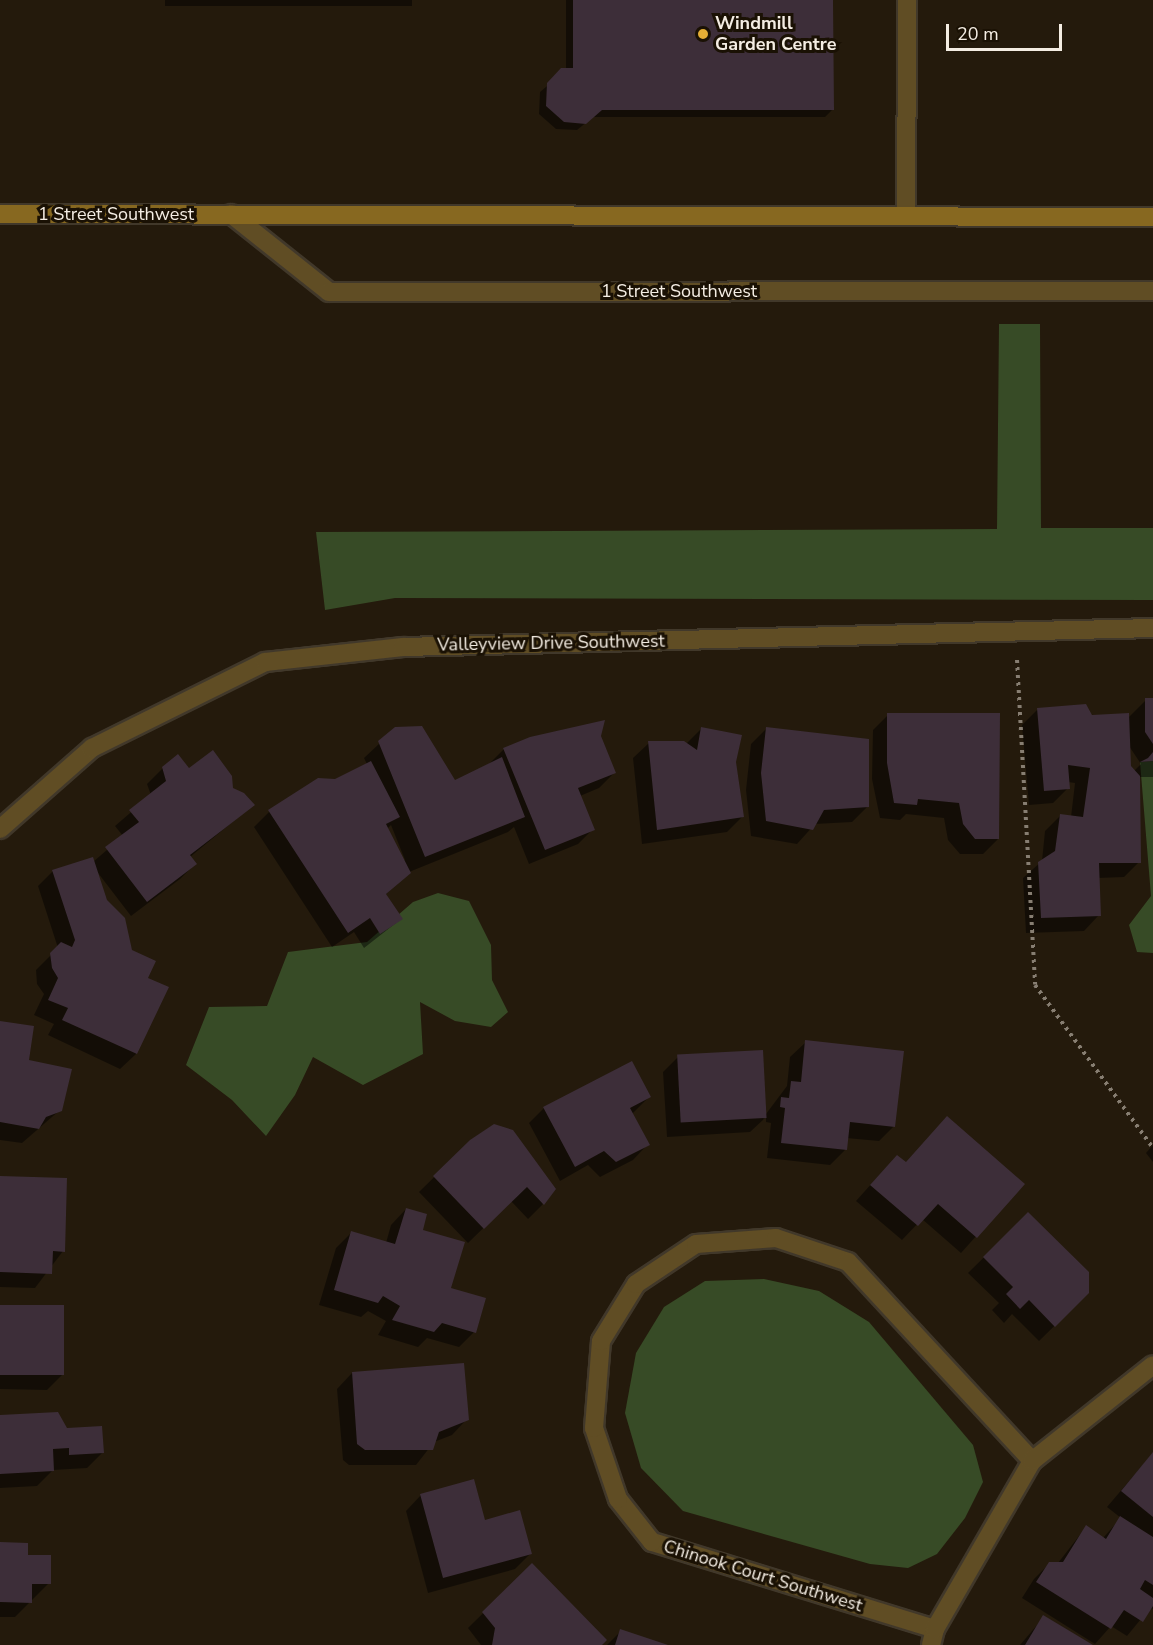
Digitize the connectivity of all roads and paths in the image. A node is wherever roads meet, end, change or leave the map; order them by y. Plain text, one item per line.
1 (907, 0) edge
2 (0, 214) edge
3 (231, 214) junction
4 (906, 216) junction
5 (1153, 217) edge
6 (1153, 291) edge
7 (1153, 628) edge
8 (1015, 632) junction
9 (0, 829) edge
10 (1153, 1148) edge
11 (1153, 1365) edge
12 (1032, 1461) junction
13 (933, 1637) edge

1 - 4 street
2 - 3 street, 1 Street Southwest
3 - 4 street, 1 Street Southwest
3 - 6 street, 1 Street Southwest
4 - 5 street, 1 Street Southwest
7 - 8 street, Valleyview Drive Southwest
8 - 9 street, Valleyview Drive Southwest
8 - 10 path
11 - 12 street
12 - 13 street
12 - 13 street, Chinook Court Southwest

